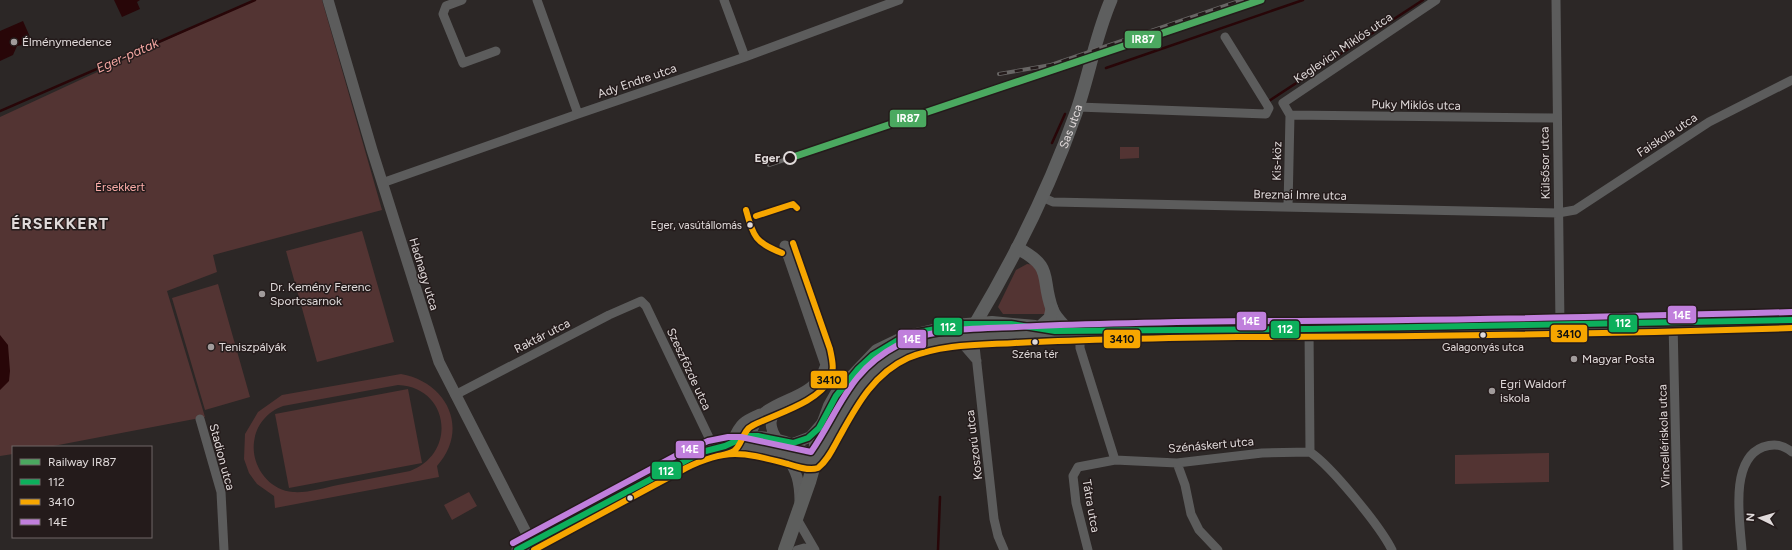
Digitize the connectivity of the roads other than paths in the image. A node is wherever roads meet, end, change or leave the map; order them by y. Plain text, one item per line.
1 (328, 0) edge
2 (462, 0) edge
3 (537, 0) edge
4 (724, 0) edge
5 (899, 0) edge
6 (1110, 0) edge
7 (1436, 0) edge
8 (1556, 0) edge
9 (880, 3) edge
10 (1225, 37) dead end
11 (496, 51) dead end
12 (745, 57) junction
13 (1792, 80) edge
14 (1078, 107) junction
15 (578, 114) junction
16 (1290, 115) junction
17 (1556, 118) junction
18 (382, 183) junction
19 (1042, 198) junction
20 (1288, 207) junction
21 (1558, 212) junction
22 (785, 246) dead end
23 (1017, 248) junction
24 (641, 301) joint
25 (1052, 309) junction
26 (1792, 320) edge
27 (1672, 322) junction
28 (1560, 325) junction
29 (1040, 327) junction
30 (1308, 329) junction
31 (975, 330) junction
32 (1055, 331) junction
33 (1074, 331) junction
34 (946, 339) junction
35 (976, 361) junction
36 (454, 395) junction
37 (781, 404) junction
38 (762, 413) junction
39 (200, 419) dead end
40 (823, 422) junction
41 (751, 435) junction
42 (778, 441) junction
43 (733, 443) junction
44 (792, 444) junction
45 (758, 447) junction
46 (714, 448) junction
47 (1310, 452) junction
48 (1792, 452) edge
49 (785, 455) junction
50 (1115, 460) junction
51 (815, 461) junction
52 (1178, 463) junction
53 (798, 514) junction
54 (531, 542) junction
55 (224, 550) edge
56 (517, 550) edge
57 (785, 550) edge
58 (797, 550) edge
59 (809, 550) edge
60 (815, 550) edge
61 (1004, 550) edge
62 (1088, 550) edge
63 (1218, 550) edge
64 (1392, 550) edge
65 (1678, 550) edge
66 (1742, 550) edge

1 - 18 street, Hadnagy utca
2 - 11 street
3 - 15 street
4 - 12 street
5 - 9 street, Ady Endre utca
6 - 14 main road, Sas utca
7 - 16 street, Keglevich Miklós utca
8 - 17 street, Külsősor utca
9 - 12 street, Ady Endre utca
10 - 14 street
12 - 15 street, Ady Endre utca
13 - 21 street, Faiskola utca
14 - 19 main road, Sas utca
15 - 18 street, Ady Endre utca
16 - 17 street, Puky Miklós utca
16 - 20 street, Kis-köz
17 - 21 street, Külsősor utca
18 - 36 street, Hadnagy utca
19 - 20 street, Breznai Imre utca
19 - 23 main road, Sas utca
20 - 21 street, Breznai Imre utca
21 - 28 street, Külsősor utca
22 - 37 street
23 - 25 main road
23 - 31 main road, Sas utca
24 - 36 street, Raktár utca
24 - 46 street, Szeszfőzde utca
25 - 29 main road
25 - 33 main road
26 - 27 main road
27 - 28 main road
27 - 65 street, Vincellériskola utca
28 - 30 main road
29 - 31 main road
29 - 32 main road
30 - 33 main road
30 - 47 street
31 - 32 main road
31 - 34 main road
31 - 35 street, Koszorú utca
31 - 40 main road
32 - 33 main road
33 - 50 street
34 - 35 street
34 - 51 main road
35 - 61 street, Koszorú utca
36 - 54 street, Hadnagy utca
37 - 38 street
37 - 42 street
38 - 41 street
38 - 43 street
39 - 55 street, Stadion utca
40 - 44 street
40 - 51 main road
41 - 42 street
41 - 43 street
41 - 45 street
42 - 44 street
43 - 45 street
43 - 46 street
44 - 51 street
45 - 49 street
46 - 54 street
47 - 52 street, Szénáskert utca
47 - 64 street
48 - 66 street
49 - 51 street
49 - 53 street
50 - 52 street, Szénáskert utca
50 - 62 street, Tátra utca
51 - 53 main road
52 - 63 street
53 - 57 main road
53 - 60 street
54 - 56 street
58 - 59 street

